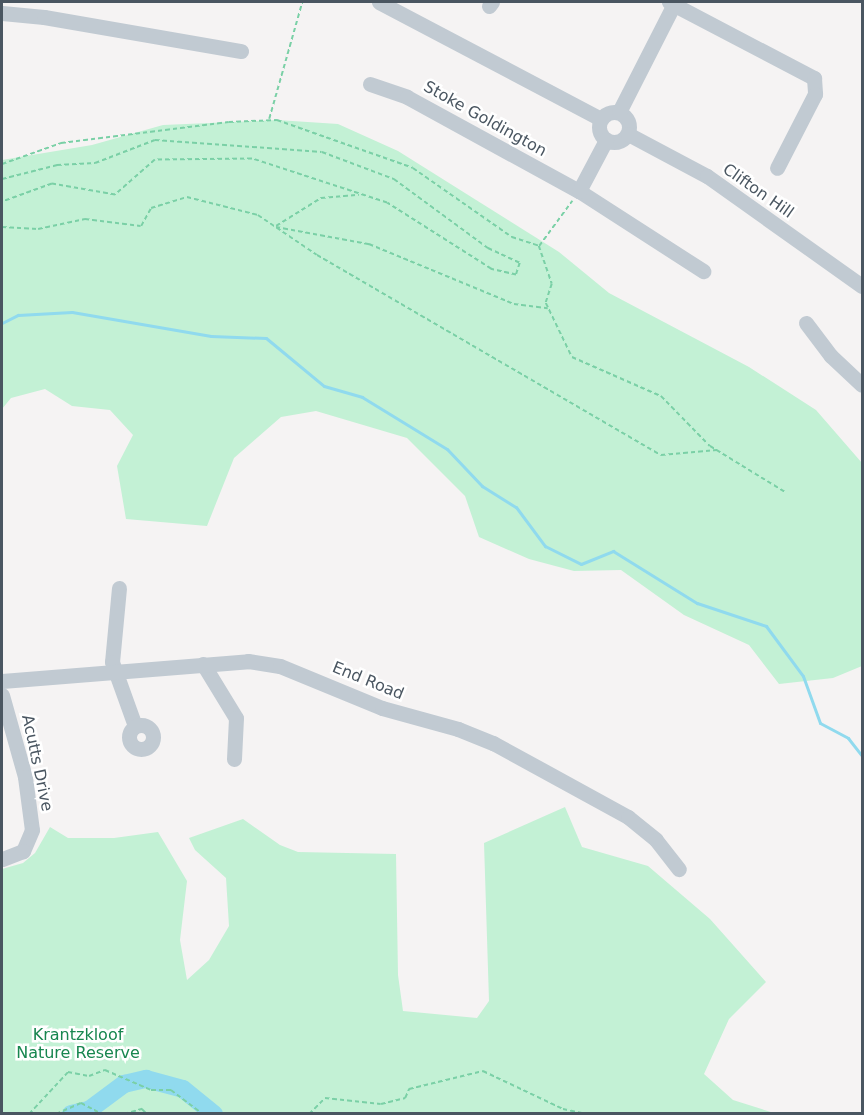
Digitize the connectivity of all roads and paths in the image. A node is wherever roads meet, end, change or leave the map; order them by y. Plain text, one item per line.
1 (302, 2) edge
2 (378, 2) edge
3 (673, 2) edge
4 (2, 14) edge
5 (242, 51) dead end
6 (370, 84) dead end
7 (619, 112) junction
8 (601, 119) junction
9 (269, 120) junction
10 (628, 134) junction
11 (606, 140) junction
12 (2, 164) edge
13 (777, 168) dead end
14 (2, 179) edge
15 (579, 191) junction
16 (362, 195) junction
17 (2, 202) edge
18 (275, 226) junction
19 (2, 227) edge
20 (538, 246) junction
21 (703, 271) dead end
22 (862, 286) edge
23 (548, 308) junction
24 (806, 323) dead end
25 (862, 385) edge
26 (717, 450) junction
27 (785, 492) dead end
28 (119, 588) dead end
29 (203, 664) junction
30 (114, 671) junction
31 (2, 681) edge
32 (2, 695) edge
33 (135, 726) dead end
34 (234, 759) dead end
35 (2, 859) edge
36 (679, 869) dead end
37 (29, 1113) edge
38 (56, 1113) edge
39 (102, 1113) edge
40 (124, 1113) edge
41 (147, 1113) edge
42 (203, 1113) edge
43 (309, 1113) edge
44 (586, 1113) edge

1 - 9 path
2 - 8 street
3 - 7 street
3 - 13 street
4 - 5 street
6 - 15 street, Stoke Goldington
7 - 8 street
7 - 10 street
8 - 11 street
9 - 12 path
9 - 20 path
10 - 11 street
10 - 22 street, Clifton Hill
11 - 15 street
14 - 16 path
15 - 20 path
15 - 21 street, Stoke Goldington
16 - 17 path
16 - 18 path
18 - 19 path
18 - 23 path
18 - 26 path
20 - 23 path
23 - 26 path
24 - 25 street
26 - 27 path
28 - 30 street
29 - 30 street, End Road
29 - 34 street
29 - 36 street, End Road
30 - 31 street, End Road
30 - 33 street
32 - 35 street, Acutts Drive
37 - 42 path
38 - 39 path
40 - 41 path
43 - 44 path

